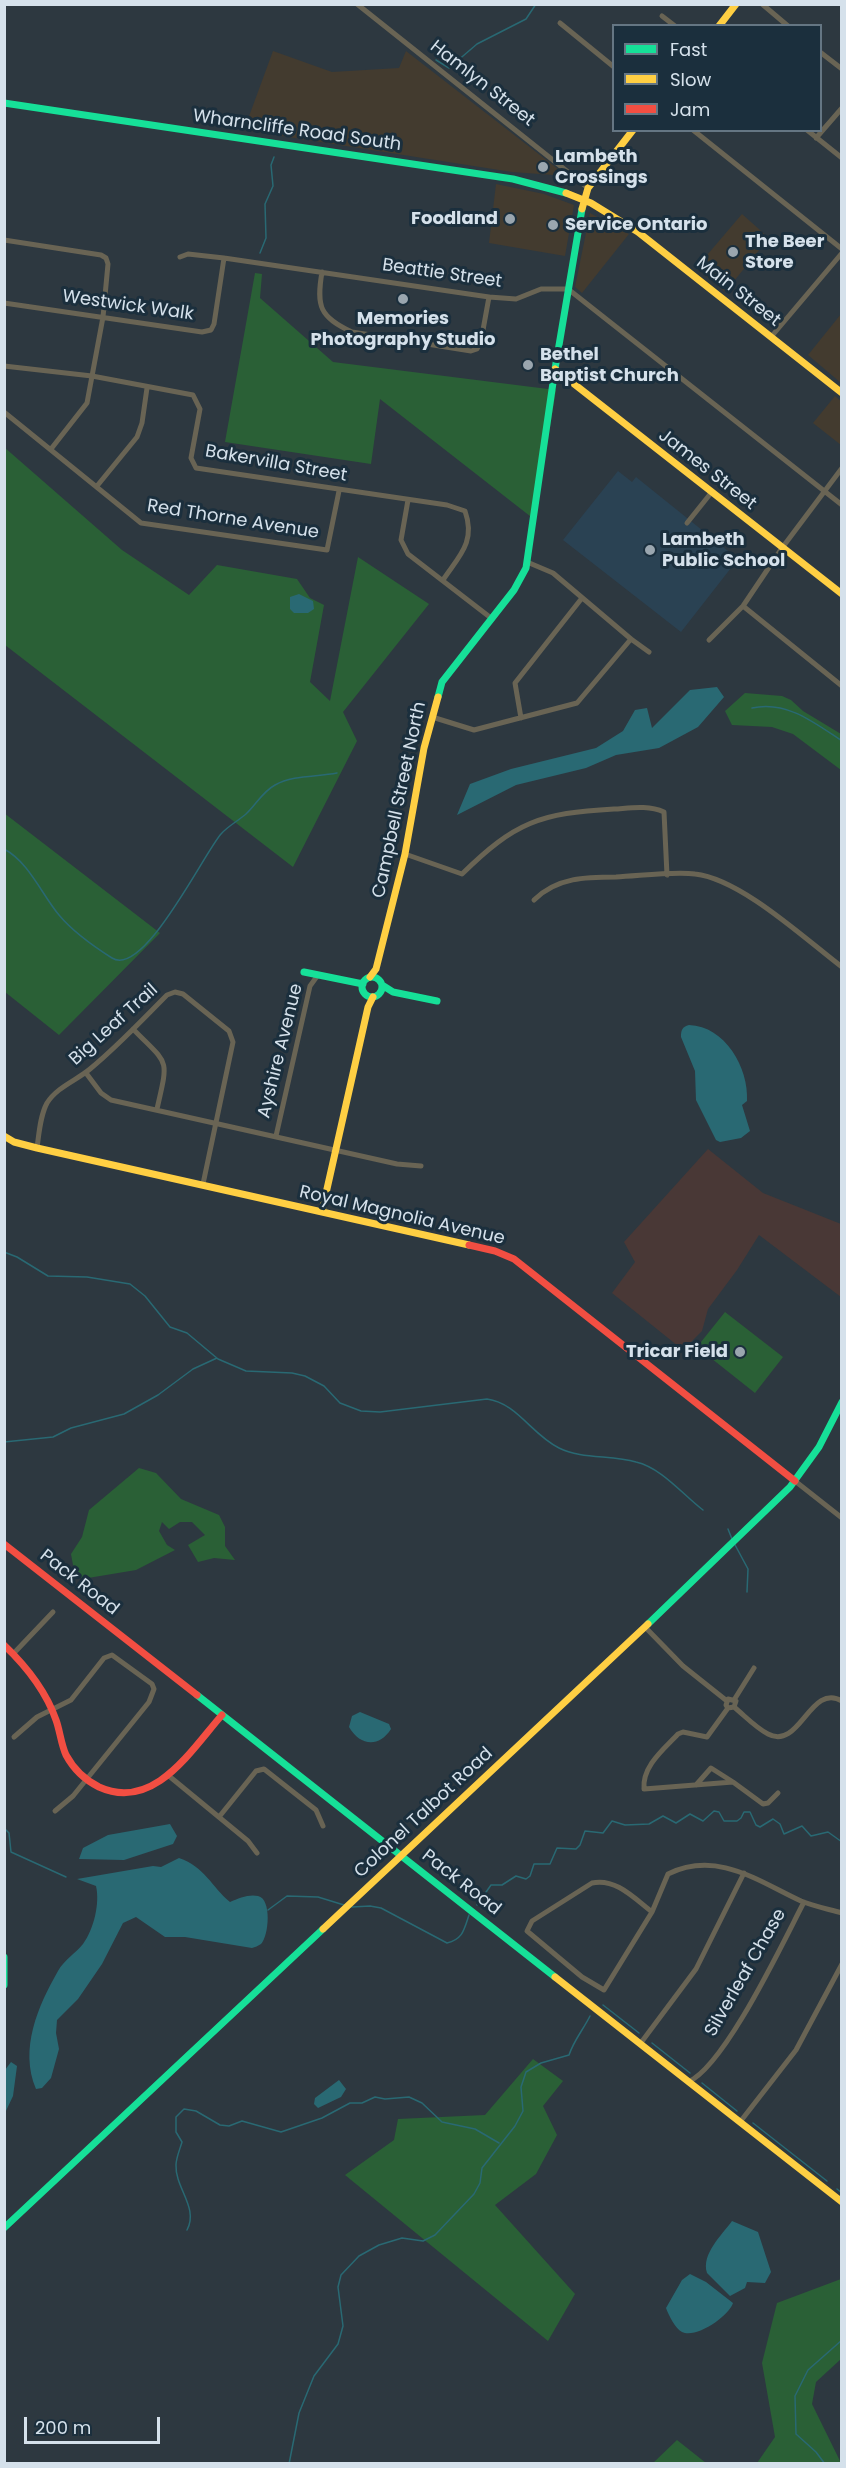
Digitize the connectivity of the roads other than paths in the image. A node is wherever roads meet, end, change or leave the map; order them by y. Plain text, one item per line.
1 (357, 4) edge
2 (736, 4) edge
3 (762, 4) edge
4 (662, 16) dead end
5 (560, 23) dead end
6 (672, 24) edge
7 (721, 24) edge
8 (786, 24) edge
9 (822, 54) edge
10 (612, 65) edge
11 (842, 69) edge
12 (4, 103) edge
13 (842, 108) edge
14 (822, 131) edge
15 (631, 132) edge
16 (695, 132) edge
17 (809, 132) edge
18 (821, 132) edge
19 (816, 138) junction
20 (842, 158) edge
21 (588, 188) junction
22 (583, 200) junction
23 (4, 240) edge
24 (842, 251) edge
25 (180, 257) dead end
26 (224, 258) junction
27 (322, 272) junction
28 (568, 289) junction
29 (489, 297) junction
30 (4, 303) edge
31 (103, 318) junction
32 (771, 337) junction
33 (4, 366) edge
34 (555, 369) junction
35 (92, 376) junction
36 (147, 388) junction
37 (842, 393) edge
38 (4, 412) edge
39 (51, 449) junction
40 (842, 468) edge
41 (97, 486) junction
42 (339, 491) junction
43 (824, 492) junction
44 (711, 494) junction
45 (408, 500) junction
46 (842, 505) edge
47 (687, 523) dead end
48 (782, 548) junction
49 (527, 562) junction
50 (442, 580) junction
51 (842, 594) edge
52 (582, 598) junction
53 (742, 606) junction
54 (491, 618) junction
55 (631, 639) junction
56 (709, 640) dead end
57 (649, 652) dead end
58 (842, 686) edge
59 (432, 717) junction
60 (521, 718) junction
61 (405, 854) junction
62 (668, 875) junction
63 (534, 900) dead end
64 (842, 967) edge
65 (376, 969) junction
66 (306, 972) joint
67 (318, 975) junction
68 (370, 977) junction
69 (380, 982) junction
70 (312, 983) junction
71 (367, 991) junction
72 (393, 992) junction
73 (437, 1001) dead end
74 (133, 1029) junction
75 (86, 1073) junction
76 (157, 1110) junction
77 (216, 1123) junction
78 (4, 1136) edge
79 (276, 1136) junction
80 (37, 1148) junction
81 (336, 1150) junction
82 (421, 1166) dead end
83 (203, 1184) junction
84 (322, 1210) junction
85 (842, 1402) edge
86 (795, 1481) junction
87 (842, 1518) edge
88 (4, 1544) edge
89 (53, 1612) dead end
90 (645, 1627) junction
91 (4, 1645) edge
92 (14, 1653) junction
93 (754, 1668) dead end
94 (734, 1700) junction
95 (727, 1701) junction
96 (842, 1701) edge
97 (731, 1708) junction
98 (51, 1711) junction
99 (222, 1715) junction
100 (14, 1737) dead end
101 (169, 1776) junction
102 (86, 1779) junction
103 (733, 1782) junction
104 (696, 1785) junction
105 (778, 1793) dead end
106 (55, 1811) dead end
107 (219, 1817) junction
108 (323, 1826) dead end
109 (256, 1853) dead end
110 (401, 1855) junction
111 (744, 1873) junction
112 (804, 1902) junction
113 (652, 1912) junction
114 (842, 1913) edge
115 (4, 1957) edge
116 (842, 1964) edge
117 (833, 1980) junction
118 (842, 1983) edge
119 (4, 1984) edge
120 (640, 2044) junction
121 (688, 2082) junction
122 (740, 2122) junction
123 (842, 2202) edge
124 (4, 2228) edge

1 - 21 street, Hamlyn Street
2 - 7 street
3 - 8 street
4 - 6 street
5 - 10 street
9 - 11 street
12 - 22 street, Wharncliffe Road South
13 - 14 street
15 - 21 street, Campbell Street North
16 - 24 street
17 - 19 street
18 - 19 street
19 - 20 street
21 - 22 street, Campbell Street North
22 - 28 street, Campbell Street North
22 - 32 street, Main Street
23 - 31 street
24 - 32 street
25 - 26 street, Beattie Street
26 - 27 street, Beattie Street
26 - 31 street, Westwick Walk
27 - 29 street, Beattie Street
27 - 29 street
28 - 29 street, Beattie Street
28 - 34 street, Campbell Street North
28 - 43 street
30 - 31 street, Westwick Walk
31 - 35 street
32 - 37 street, Main Street
33 - 35 street, Bakervilla Street
34 - 44 street, James Street
34 - 49 street, Campbell Street North
35 - 36 street, Bakervilla Street
35 - 39 street
36 - 41 street
36 - 42 street, Bakervilla Street
38 - 39 street, Red Thorne Avenue
39 - 41 street, Red Thorne Avenue
40 - 43 street
41 - 42 street, Red Thorne Avenue
42 - 45 street, Bakervilla Street
43 - 46 street
43 - 48 street
44 - 47 street
44 - 48 street, James Street
45 - 50 street
45 - 50 street, Bakervilla Street
48 - 51 street, James Street
48 - 53 street
49 - 52 street
49 - 54 street, Campbell Street North
50 - 54 street
52 - 55 street
52 - 60 street
53 - 56 street
53 - 58 street
54 - 59 street, Campbell Street North
55 - 57 street
55 - 60 street
59 - 60 street
59 - 61 street, Campbell Street North
61 - 62 street
61 - 65 street, Campbell Street North
62 - 63 street
62 - 64 street
65 - 68 street, Campbell Street North
65 - 69 street, Campbell Street North
66 - 67 street, Ayshire Avenue
66 - 70 street
67 - 70 street, Ayshire Avenue
67 - 71 street, Ayshire Avenue
68 - 69 street
68 - 71 street, Campbell Street North
69 - 71 street
69 - 72 street
70 - 79 street, Ayshire Avenue
71 - 72 street
71 - 81 street
72 - 73 street
74 - 75 street, Big Leaf Trail
74 - 76 street
74 - 77 street, Big Leaf Trail
75 - 76 street
75 - 80 street, Big Leaf Trail
76 - 77 street
77 - 79 street
77 - 83 street, Big Leaf Trail
78 - 80 street, Royal Magnolia Avenue
79 - 81 street
80 - 83 street, Royal Magnolia Avenue
81 - 82 street
81 - 84 street
83 - 84 street, Royal Magnolia Avenue
84 - 86 street, Royal Magnolia Avenue
85 - 86 street, Colonel Talbot Road
86 - 87 street
86 - 90 street, Colonel Talbot Road
88 - 99 street, Pack Road
89 - 92 street
90 - 95 street
90 - 110 street, Colonel Talbot Road
91 - 92 street
92 - 98 street
93 - 94 street
94 - 95 street
94 - 97 street
95 - 97 street
96 - 97 street
97 - 104 street
98 - 100 street
98 - 102 street
98 - 102 street
99 - 101 street
99 - 110 street, Pack Road
101 - 102 street
101 - 107 street
102 - 106 street
103 - 104 street
103 - 104 street
103 - 105 street
107 - 108 street
107 - 109 street
110 - 120 street, Pack Road
110 - 124 street, Colonel Talbot Road
111 - 112 street
111 - 113 street
111 - 120 street
112 - 114 street
112 - 121 street, Silverleaf Chase
113 - 113 street
115 - 119 street
116 - 117 street
117 - 118 street
117 - 122 street
120 - 121 street, Pack Road
121 - 122 street, Pack Road
122 - 123 street, Pack Road

